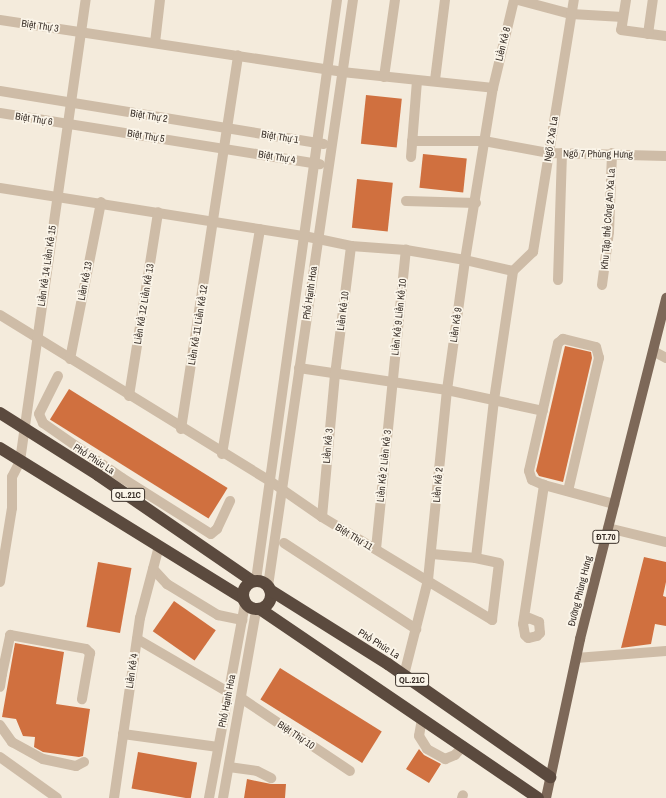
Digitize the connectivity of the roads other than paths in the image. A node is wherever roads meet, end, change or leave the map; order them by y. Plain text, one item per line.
1 (86, 0) edge
2 (160, 0) edge
3 (337, 0) edge
4 (352, 0) edge
5 (395, 0) edge
6 (444, 0) edge
7 (514, 0) edge
8 (518, 0) edge
9 (574, 0) edge
10 (626, 0) edge
11 (653, 0) edge
12 (571, 14) junction
13 (623, 17) junction
14 (0, 20) edge
15 (81, 32) junction
16 (648, 34) junction
17 (666, 36) edge
18 (155, 43) junction
19 (238, 55) junction
20 (328, 70) junction
21 (342, 72) junction
22 (384, 77) junction
23 (435, 80) junction
24 (417, 81) junction
25 (493, 88) junction
26 (0, 92) edge
27 (70, 103) junction
28 (0, 113) edge
29 (67, 124) junction
30 (228, 128) junction
31 (412, 141) junction
32 (484, 141) junction
33 (317, 143) junction
34 (332, 145) junction
35 (225, 149) junction
36 (548, 153) junction
37 (562, 153) junction
38 (612, 153) junction
39 (666, 156) edge
40 (411, 157) dead end
41 (314, 163) junction
42 (329, 165) junction
43 (0, 188) edge
44 (57, 195) junction
45 (406, 201) dead end
46 (101, 202) junction
47 (476, 203) junction
48 (158, 212) junction
49 (215, 221) junction
50 (260, 229) junction
51 (304, 236) junction
52 (318, 238) junction
53 (350, 246) junction
54 (406, 250) junction
55 (465, 260) junction
56 (513, 271) junction
57 (558, 280) dead end
58 (602, 286) dead end
59 (666, 298) edge
60 (0, 315) edge
61 (36, 338) junction
62 (653, 351) junction
63 (666, 358) edge
64 (70, 359) junction
65 (299, 368) junction
66 (335, 375) junction
67 (58, 376) dead end
68 (393, 383) junction
69 (447, 390) junction
70 (129, 396) junction
71 (494, 400) junction
72 (543, 411) junction
73 (0, 413) edge
74 (24, 428) junction
75 (181, 429) junction
76 (0, 448) edge
77 (222, 454) junction
78 (20, 461) junction
79 (270, 482) junction
80 (119, 483) junction
81 (544, 485) junction
82 (282, 491) junction
83 (568, 491) junction
84 (230, 501) dead end
85 (614, 504) junction
86 (322, 517) junction
87 (608, 528) junction
88 (666, 542) edge
89 (284, 543) dead end
90 (159, 546) junction
91 (376, 549) junction
92 (432, 554) junction
93 (476, 558) junction
94 (153, 569) junction
95 (428, 580) junction
96 (254, 581) junction
97 (0, 582) edge
98 (269, 588) junction
99 (244, 601) junction
100 (258, 609) junction
101 (242, 620) junction
102 (525, 620) dead end
103 (416, 629) junction
104 (137, 639) junction
105 (666, 651) edge
106 (576, 658) junction
107 (1, 674) edge
108 (404, 675) junction
109 (0, 687) edge
110 (228, 692) junction
111 (241, 698) junction
112 (82, 699) dead end
113 (422, 719) junction
114 (2, 731) edge
115 (123, 734) junction
116 (463, 746) junction
117 (218, 747) junction
118 (0, 757) edge
119 (84, 762) dead end
120 (229, 767) junction
121 (350, 771) dead end
122 (550, 777) junction
123 (271, 778) dead end
124 (57, 798) edge
125 (114, 798) edge
126 (208, 798) edge
127 (223, 798) edge
128 (538, 798) edge
129 (546, 798) edge

1 - 15 street, Liền Kề 14 Liền Kề 15
2 - 18 street
3 - 20 street, Phố Hạnh Hoa
4 - 21 street, Phố Hạnh Hoa
5 - 22 street
6 - 23 street
7 - 25 street, Liền Kề 8
8 - 12 street
9 - 12 street, Ngõ 2 Xa La
10 - 13 street
11 - 16 street
12 - 13 street
12 - 36 street, Ngõ 2 Xa La
13 - 16 street
14 - 15 street, Biệt Thự 3
15 - 18 street
15 - 27 street, Liền Kề 14 Liền Kề 15
16 - 17 street
18 - 19 street
19 - 20 street
19 - 30 street, Liền Kề 11 Liền Kề 12
20 - 21 street
20 - 33 street, Phố Hạnh Hoa
21 - 22 street
21 - 34 street, Phố Hạnh Hoa
22 - 24 street
23 - 24 street
23 - 25 street
24 - 31 street
25 - 32 street, Liền Kề 8
26 - 27 street
27 - 29 street, Liền Kề 14 Liền Kề 15
27 - 30 street, Biệt Thự 2
28 - 29 street, Biệt Thự 6
29 - 35 street, Biệt Thự 5
29 - 44 street, Liền Kề 14 Liền Kề 15
30 - 33 street, Biệt Thự 1
30 - 35 street, Liền Kề 11 Liền Kề 12
31 - 32 street, Ngõ 7 Phùng Hưng
31 - 40 street
32 - 36 street, Ngõ 7 Phùng Hưng
32 - 47 street, Liền Kề 8
33 - 34 street, Biệt Thự 1
33 - 41 street, Phố Hạnh Hoa
34 - 42 street, Phố Hạnh Hoa
35 - 41 street, Biệt Thự 4
35 - 49 street, Liền Kề 11 Liền Kề 12
36 - 37 street, Ngõ 7 Phùng Hưng
36 - 56 street, Ngõ 2 Xa La
37 - 38 street, Ngõ 7 Phùng Hưng
37 - 57 street
38 - 39 street, Ngõ 7 Phùng Hưng
38 - 58 street, Khu Tập thể Công An Xa La
41 - 42 street, Biệt Thự 4
41 - 51 street, Phố Hạnh Hoa
42 - 52 street, Phố Hạnh Hoa
43 - 44 street
44 - 46 street
44 - 61 street, Liền Kề 14 Liền Kề 15
45 - 47 street
46 - 48 street
46 - 64 street, Liền Kề 13
47 - 55 street, Liền Kề 9
48 - 49 street
48 - 70 street, Liền Kề 12 Liền Kề 13
49 - 50 street
49 - 75 street, Liền Kề 11 Liền Kề 12
50 - 51 street
50 - 77 street
51 - 52 street
51 - 79 street, Phố Hạnh Hoa
52 - 53 street
52 - 65 street, Phố Hạnh Hoa
53 - 54 street
53 - 66 street, Liền Kề 10
54 - 55 street
54 - 68 street, Liền Kề 9 Liền Kề 10
55 - 56 street
55 - 69 street, Liền Kề 9
56 - 71 street
59 - 62 main road, Đường Phùng Hưng / ĐT.70
60 - 61 street, Biệt Thự 11
61 - 64 street, Biệt Thự 11
61 - 74 street, Liền Kề 14 Liền Kề 15
62 - 63 street
62 - 85 main road, Đường Phùng Hưng / ĐT.70
64 - 70 street, Biệt Thự 11
65 - 66 street
65 - 82 street, Phố Hạnh Hoa
66 - 68 street
66 - 86 street, Liền Kề 3
67 - 80 street
68 - 69 street
68 - 91 street, Liền Kề 2 Liền Kề 3
69 - 71 street
69 - 92 street, Liền Kề 2
70 - 75 street, Biệt Thự 11
71 - 72 street
71 - 93 street
72 - 81 street
72 - 83 street
73 - 74 highway, Phố Phúc La / QL.21C
74 - 78 street, Liền Kề 14 Liền Kề 15
74 - 80 highway, Phố Phúc La / QL.21C
75 - 77 street, Biệt Thự 11
76 - 78 highway, QL.21C
77 - 79 street, Biệt Thự 11
78 - 90 highway, QL.21C
78 - 97 street, Liền Kề 14 Liền Kề 15
79 - 82 street, Biệt Thự 11
79 - 96 street, Phố Hạnh Hoa
80 - 84 street
80 - 96 highway, Phố Phúc La / QL.21C
81 - 83 street
81 - 102 street
82 - 86 street, Biệt Thự 11
82 - 98 street, Phố Hạnh Hoa
83 - 85 street
85 - 87 main road, Đường Phùng Hưng / ĐT.70
86 - 91 street, Biệt Thự 11
87 - 88 street
87 - 106 main road, Đường Phùng Hưng / ĐT.70
89 - 103 street
90 - 94 street, Liền Kề 4
90 - 99 highway, QL.21C
91 - 95 street, Biệt Thự 11
92 - 93 street
92 - 95 street, Liền Kề 2
93 - 95 street, Biệt Thự 11
94 - 101 street
94 - 104 street, Liền Kề 4
95 - 103 street, Liền Kề 2
96 - 98 highway
96 - 99 highway
98 - 100 highway
98 - 108 highway, Phố Phúc La / QL.21C
99 - 100 highway
99 - 101 street, Phố Hạnh Hoa
100 - 111 street, Phố Hạnh Hoa
100 - 113 highway, QL.21C
101 - 110 street, Phố Hạnh Hoa
103 - 108 street, Liền Kề 2
104 - 110 street
104 - 115 street, Liền Kề 4
105 - 106 street
106 - 122 main road, Đường Phùng Hưng / ĐT.70
107 - 109 street
107 - 112 street
108 - 122 highway, Phố Phúc La / QL.21C
110 - 117 street, Phố Hạnh Hoa
111 - 120 street, Phố Hạnh Hoa
111 - 121 street, Biệt Thự 10
113 - 116 highway, QL.21C
113 - 116 street
114 - 119 street
115 - 117 street
115 - 125 street, Liền Kề 4
116 - 128 highway, QL.21C
117 - 126 street, Phố Hạnh Hoa
118 - 124 street
120 - 123 street
120 - 127 street, Phố Hạnh Hoa
122 - 129 main road, Đường Phùng Hưng / ĐT.70

